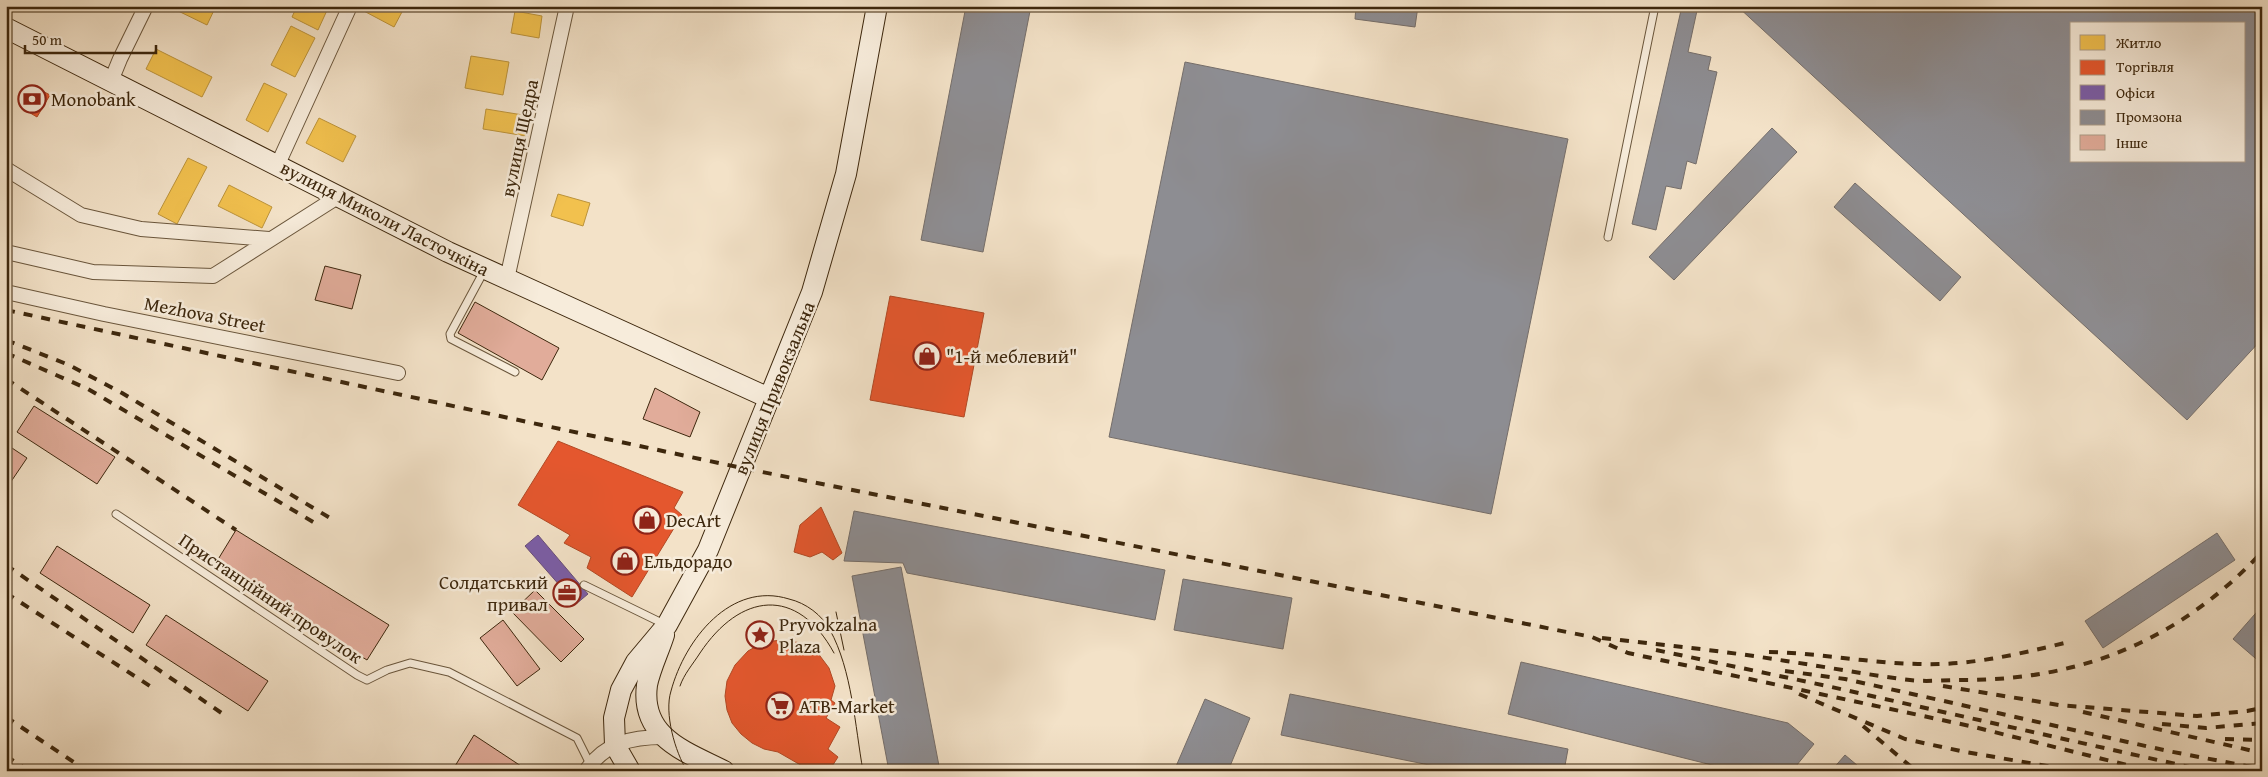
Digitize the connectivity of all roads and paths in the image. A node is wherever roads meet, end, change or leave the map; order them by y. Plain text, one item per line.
1 (146, 6) edge
2 (350, 6) edge
3 (567, 6) edge
4 (877, 6) edge
5 (1655, 6) edge
6 (6, 28) edge
7 (111, 81) junction
8 (278, 164) junction
9 (6, 169) edge
10 (339, 196) junction
11 (1608, 237) dead end
12 (269, 239) junction
13 (6, 252) edge
14 (485, 269) junction
15 (507, 278) junction
16 (6, 292) edge
17 (398, 372) dead end
18 (515, 372) dead end
19 (769, 398) junction
20 (116, 514) dead end
21 (584, 585) dead end
22 (667, 626) junction
23 (663, 737) junction
24 (615, 744) junction
25 (588, 768) edge
26 (630, 771) edge
27 (724, 771) edge

1 - 7 street
2 - 8 street
3 - 15 street, вулиця Щедра
4 - 19 main road, вулиця Привокзальна
5 - 11 lane
6 - 7 main road, вулиця Миколи Ласточкіна
7 - 8 main road, вулиця Миколи Ласточкіна
8 - 10 main road, вулиця Миколи Ласточкіна
9 - 12 street
10 - 12 street
10 - 14 main road, вулиця Миколи Ласточкіна
12 - 13 street
14 - 15 main road, вулиця Миколи Ласточкіна
14 - 18 lane
15 - 19 main road, вулиця Миколи Ласточкіна
16 - 17 street, Mezhova Street
19 - 22 main road, вулиця Привокзальна
20 - 25 lane, Пристанційний провулок
21 - 22 lane
22 - 23 main road
22 - 24 main road, вулиця Привокзальна
23 - 24 street
23 - 27 main road
24 - 25 street
24 - 26 main road

